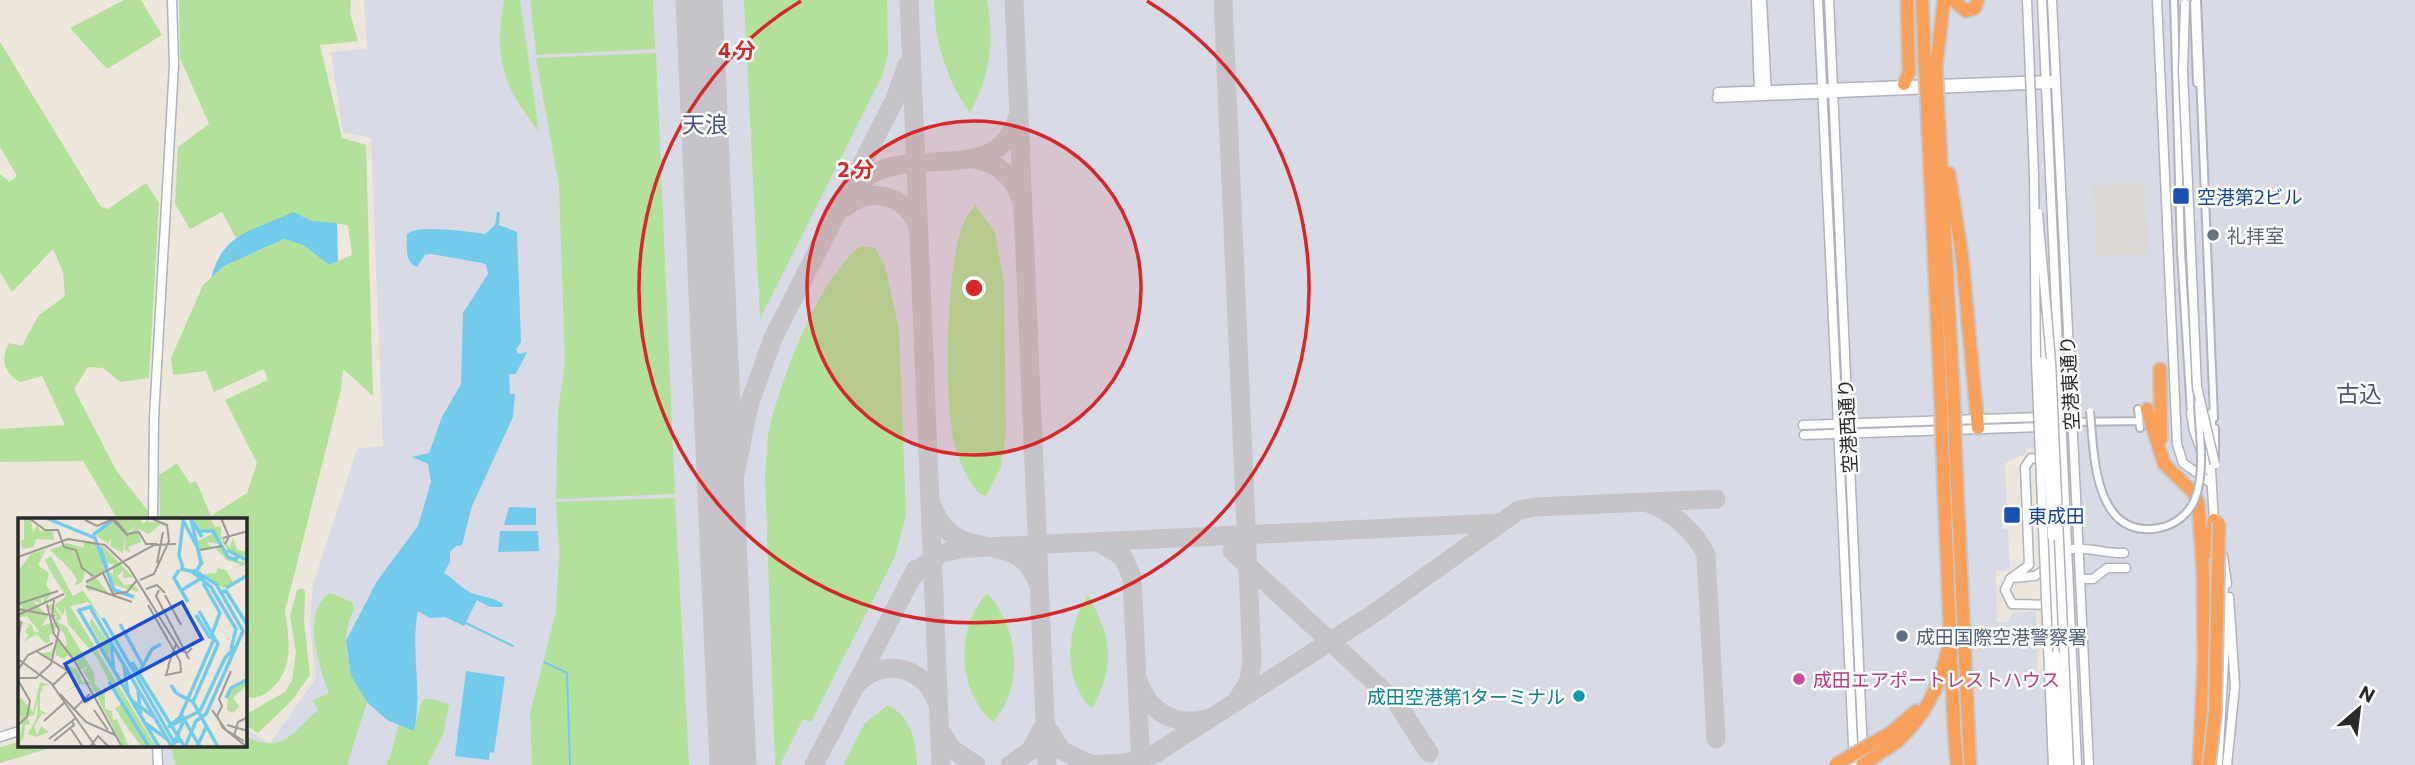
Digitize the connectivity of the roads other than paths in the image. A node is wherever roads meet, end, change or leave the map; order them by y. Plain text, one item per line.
1 (172, 0) edge
2 (1756, 0) edge
3 (1762, 0) edge
4 (1818, 0) edge
5 (1829, 0) edge
6 (1907, 0) edge
7 (1922, 0) edge
8 (1944, 0) edge
9 (1953, 0) edge
10 (1978, 0) edge
11 (2027, 0) edge
12 (2042, 0) edge
13 (2052, 0) edge
14 (2157, 0) edge
15 (2174, 0) edge
16 (2185, 0) edge
17 (2196, 0) edge
18 (1931, 67) junction
19 (2046, 82) junction
20 (2056, 82) junction
21 (1904, 84) junction
22 (1821, 91) junction
23 (1834, 91) junction
24 (1763, 94) junction
25 (1717, 95) dead end
26 (1933, 105) junction
27 (1943, 149) junction
28 (2034, 175) junction
29 (2034, 268) junction
30 (2044, 268) junction
31 (2043, 361) junction
32 (2160, 369) dead end
33 (2197, 387) junction
34 (1947, 405) junction
35 (2143, 409) joint
36 (2090, 411) dead end
37 (2191, 413) joint
38 (2211, 414) joint
39 (2062, 422) junction
40 (2071, 422) junction
41 (1978, 423) junction
42 (1803, 425) dead end
43 (1842, 428) junction
44 (1804, 435) dead end
45 (1949, 441) junction
46 (2160, 452) junction
47 (2215, 464) junction
48 (2211, 483) junction
49 (153, 518) edge
50 (2216, 522) junction
51 (2078, 549) junction
52 (2124, 553) dead end
53 (2068, 558) junction
54 (2126, 568) dead end
55 (2012, 578) junction
56 (2080, 579) junction
57 (2205, 596) junction
58 (2054, 605) junction
59 (1950, 610) junction
60 (18, 731) edge
61 (0, 737) edge
62 (1894, 737) junction
63 (1835, 765) edge
64 (1854, 765) edge
65 (1863, 765) edge
66 (1957, 765) edge
67 (1970, 765) edge
68 (2053, 765) edge
69 (2061, 765) edge
70 (2069, 765) edge
71 (2077, 765) edge
72 (2089, 765) edge
73 (2199, 765) edge
74 (2208, 765) edge
75 (2218, 765) edge
76 (2227, 765) edge

1 - 49 street
2 - 24 street
3 - 24 street
4 - 22 street, 空港西通り
5 - 23 street, 空港西通り
6 - 21 highway
7 - 18 highway
8 - 18 highway
9 - 10 highway
11 - 28 street, bridge
12 - 19 street, 空港東通り
13 - 20 street, 空港東通り
14 - 48 street
15 - 37 street
16 - 33 street, bridge
17 - 38 street
17 - 47 street, bridge
18 - 26 highway, bridge
19 - 20 street
19 - 21 street
19 - 23 street
19 - 39 street, 空港東通り
20 - 40 street, 空港東通り
21 - 23 street
22 - 23 street
22 - 24 street
22 - 43 street, 空港西通り
23 - 43 street, 空港西通り
24 - 25 street
26 - 27 highway
26 - 34 highway
27 - 34 highway
27 - 41 highway
28 - 29 street, bridge
28 - 30 street, bridge
29 - 31 street, bridge
29 - 68 street, bridge
30 - 31 street, bridge
30 - 70 street, bridge
31 - 58 street, bridge
32 - 46 highway
33 - 36 street, bridge
33 - 47 street, bridge
34 - 45 highway, bridge
35 - 40 street
35 - 46 highway
37 - 48 street
38 - 48 street
39 - 40 street
39 - 41 street
39 - 53 street, 空港東通り
40 - 51 street, 空港東通り
41 - 43 street
42 - 43 street
43 - 44 street
43 - 64 street, 空港西通り
43 - 65 street, 空港西通り
45 - 59 highway
45 - 67 highway
46 - 57 highway
47 - 50 street
48 - 50 street
50 - 57 highway
50 - 74 highway, bridge
50 - 75 street
50 - 76 street, bridge
51 - 52 street
51 - 53 street
51 - 56 street, 空港東通り
53 - 71 street, 空港東通り
54 - 56 street
55 - 55 street
55 - 58 street
56 - 72 street, 空港東通り
57 - 73 highway
58 - 69 street, bridge
59 - 62 highway
59 - 66 highway, bridge
60 - 61 street
62 - 63 highway, bridge
62 - 65 highway, bridge

